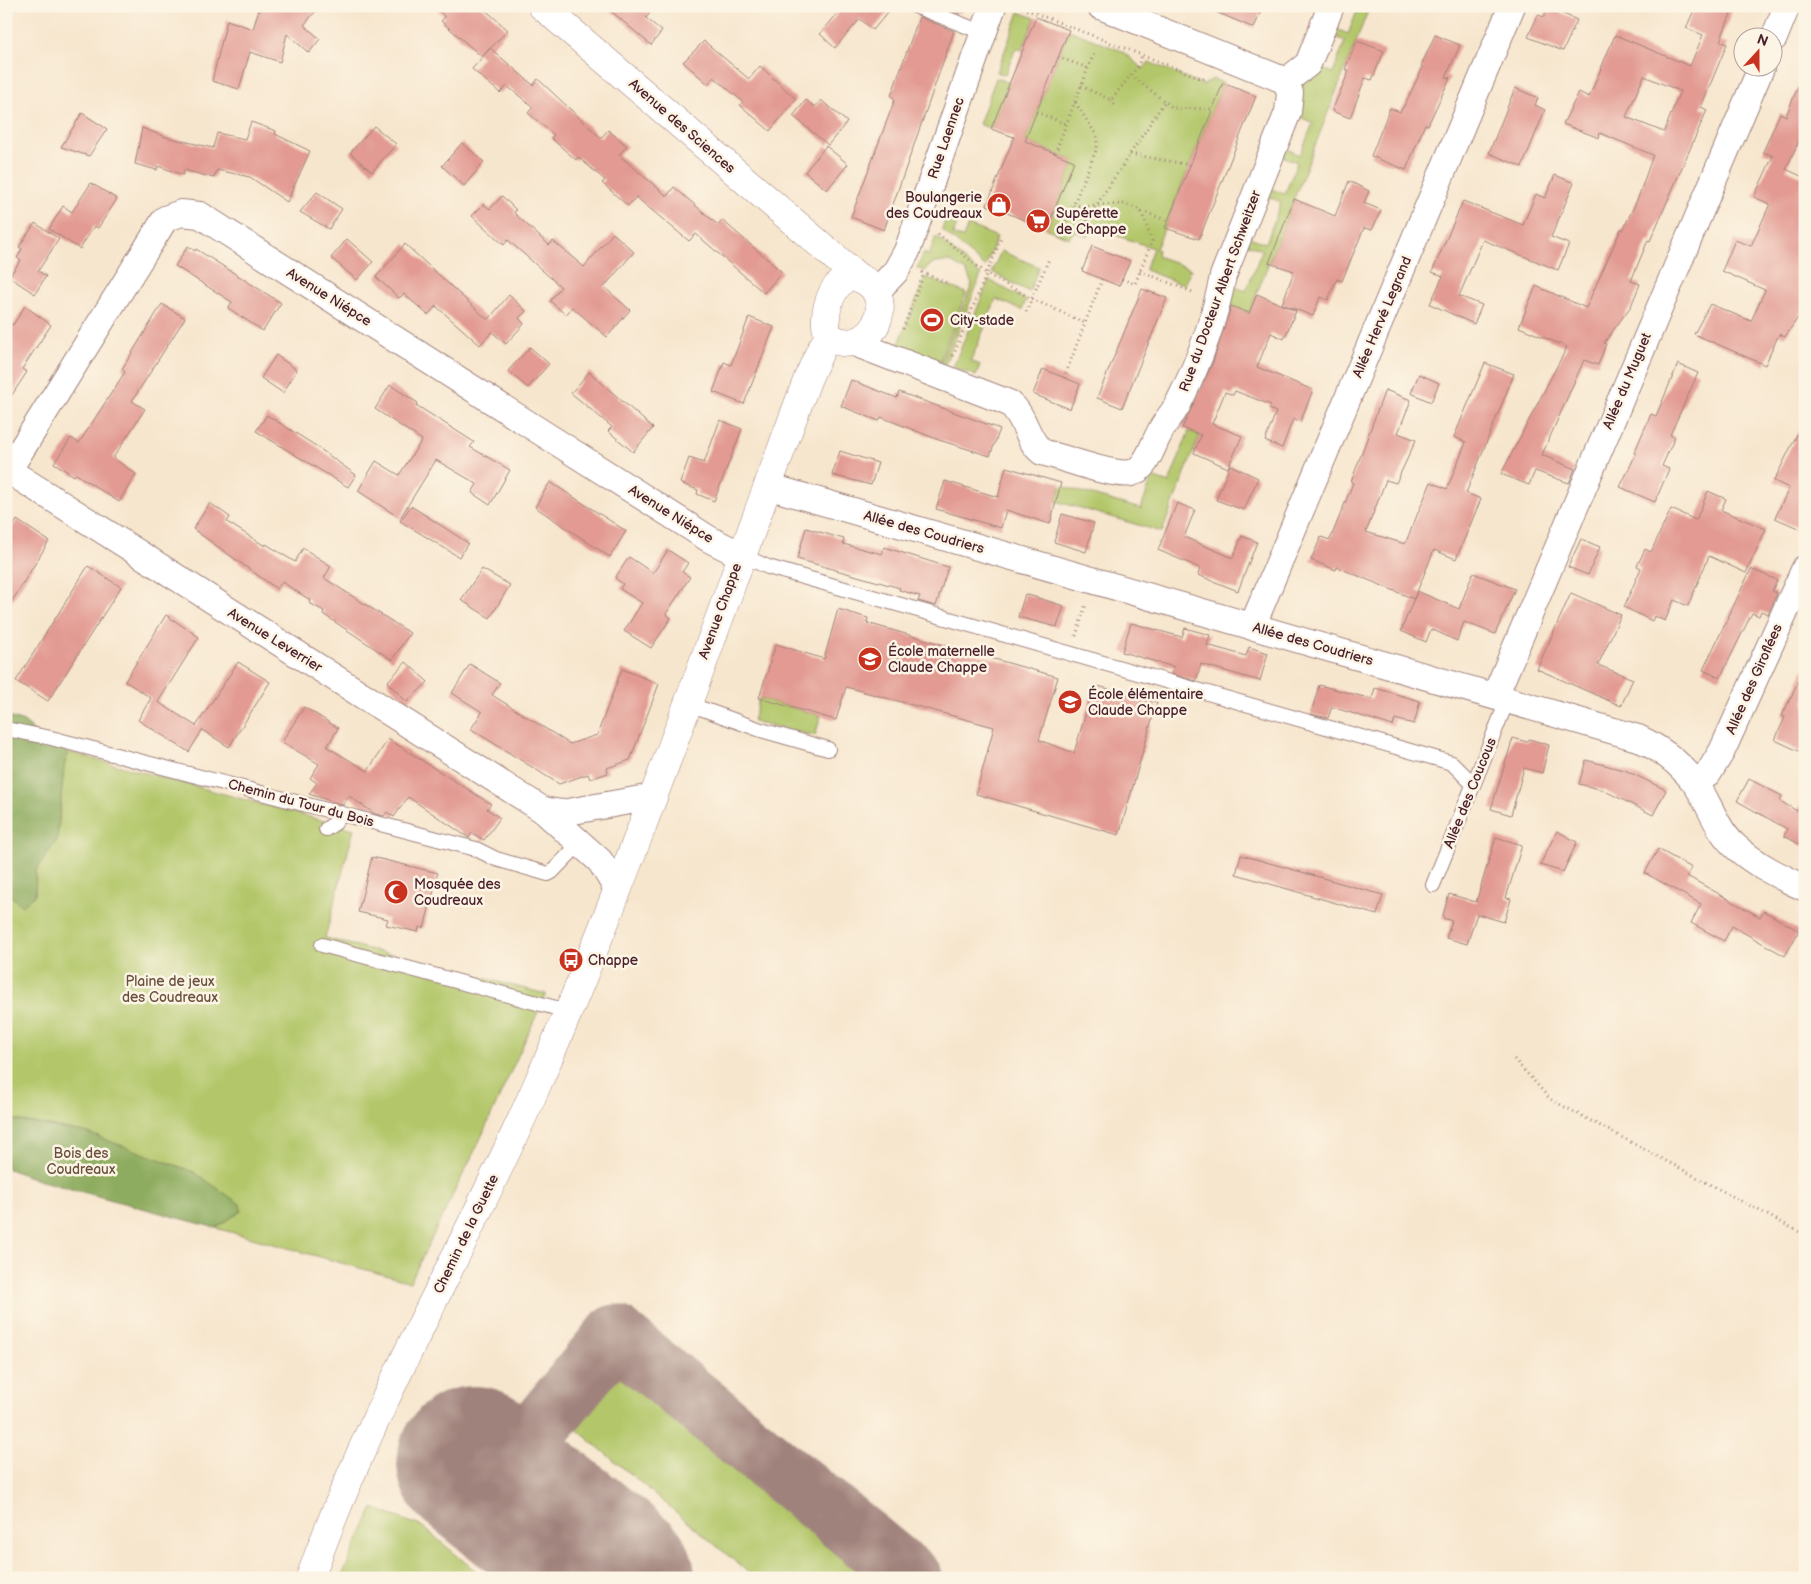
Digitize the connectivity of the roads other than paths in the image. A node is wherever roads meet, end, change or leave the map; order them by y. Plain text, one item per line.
1 (542, 6) edge
2 (915, 6) edge
3 (994, 6) edge
4 (1100, 6) edge
5 (1330, 6) edge
6 (1512, 6) edge
7 (1787, 6) edge
8 (1778, 28) edge
9 (984, 33) junction
10 (1757, 78) edge
11 (1286, 81) junction
12 (857, 285) junction
13 (842, 340) junction
14 (7, 470) edge
15 (767, 486) junction
16 (741, 555) junction
17 (1805, 568) edge
18 (1252, 627) junction
19 (1501, 698) junction
20 (686, 703) junction
21 (6, 729) edge
22 (828, 749) dead end
23 (1695, 782) junction
24 (1473, 784) junction
25 (652, 797) junction
26 (596, 806) junction
27 (543, 810) junction
28 (340, 813) junction
29 (326, 829) dead end
30 (581, 842) junction
31 (1433, 885) dead end
32 (617, 888) junction
33 (1805, 888) edge
34 (322, 945) dead end
35 (567, 1011) junction
36 (310, 1578) edge

1 - 12 street, Avenue des Sciences
2 - 9 lane
3 - 9 street, Rue Laennec
4 - 11 street
5 - 11 street
6 - 18 street, Allée Hervé Legrand
7 - 8 street
9 - 12 street, Rue Laennec
10 - 19 street, Allée du Muguet
11 - 13 street, Rue du Docteur Albert Schweitzer
12 - 13 street
12 - 13 street, Avenue des Sciences
13 - 15 street, Avenue Chappe
14 - 16 street, Avenue Niépce
14 - 27 street, Avenue Leverrier
15 - 16 street, Avenue Chappe
15 - 18 street, Allée des Coudriers
16 - 20 street, Avenue Chappe
16 - 24 lane
17 - 23 street, Allée des Giroflées
18 - 19 street, Allée des Coudriers
19 - 23 street, Allée des Coudriers
19 - 24 lane, Allée des Coucous
20 - 22 lane
20 - 25 street, Avenue Chappe
21 - 28 lane, Chemin du Tour du Bois
23 - 33 street, Allée des Coudriers
24 - 31 lane, Allée des Coucous
25 - 26 street, Avenue Leverrier
25 - 32 street, Avenue Chappe
26 - 27 street, Avenue Leverrier
26 - 30 street
27 - 30 street, Avenue Leverrier
28 - 29 lane
28 - 30 lane, Chemin du Tour du Bois
30 - 32 street, Avenue Leverrier
32 - 35 street, Chemin de la Guette
34 - 35 lane
35 - 36 street, Chemin de la Guette

